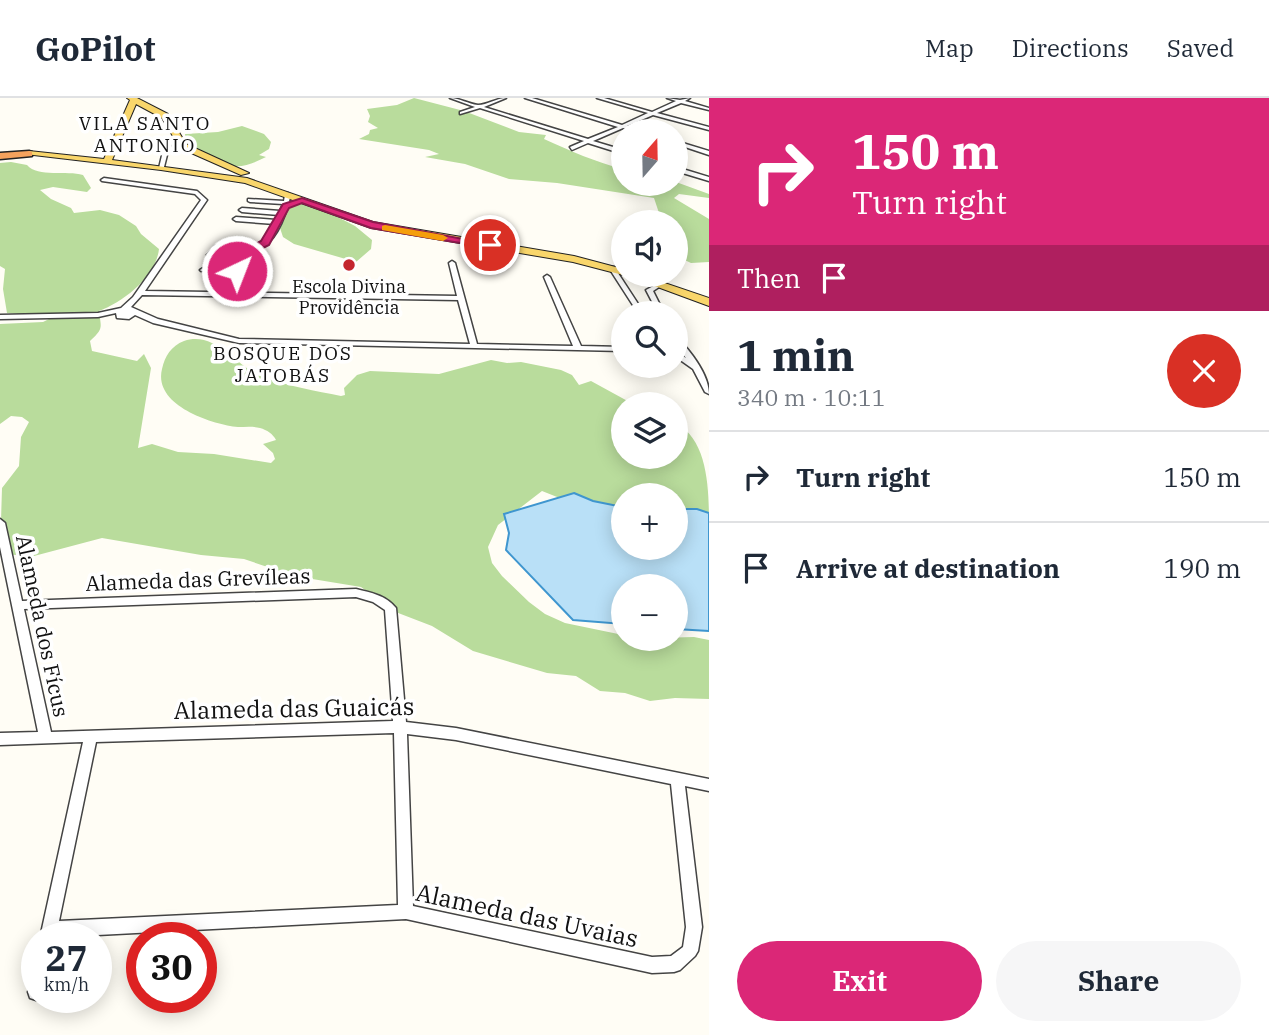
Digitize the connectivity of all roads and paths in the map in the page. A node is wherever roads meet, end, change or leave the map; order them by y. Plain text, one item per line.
1 (452, 98) edge
2 (504, 98) edge
3 (527, 98) edge
4 (599, 98) edge
5 (668, 98) edge
6 (688, 98) edge
7 (681, 101) junction
8 (132, 102) edge
9 (480, 107) junction
10 (709, 109) edge
11 (462, 113) dead end
12 (653, 113) junction
13 (640, 119) edge
14 (611, 124) edge
15 (709, 129) edge
16 (611, 132) edge
17 (176, 138) junction
18 (590, 141) junction
19 (688, 147) edge
20 (572, 148) dead end
21 (611, 148) edge
22 (192, 153) junction
23 (709, 153) edge
24 (29, 154) joint
25 (0, 156) edge
26 (107, 161) junction
27 (161, 167) junction
28 (179, 170) junction
29 (688, 173) edge
30 (205, 174) junction
31 (709, 179) edge
32 (104, 180) dead end
33 (261, 180) junction
34 (250, 200) dead end
35 (286, 204) junction
36 (242, 210) dead end
37 (236, 219) dead end
38 (277, 222) junction
39 (254, 249) junction
40 (245, 261) junction
41 (452, 263) dead end
42 (611, 266) edge
43 (611, 267) edge
44 (203, 270) dead end
45 (547, 277) dead end
46 (655, 287) edge
47 (665, 287) edge
48 (680, 287) edge
49 (138, 296) junction
50 (709, 297) edge
51 (461, 298) junction
52 (653, 301) edge
53 (709, 302) edge
54 (134, 312) junction
55 (123, 313) junction
56 (0, 317) edge
57 (156, 321) junction
58 (474, 345) junction
59 (578, 348) junction
60 (611, 349) edge
61 (688, 360) edge
62 (709, 392) edge
63 (0, 523) edge
64 (20, 605) junction
65 (400, 727) junction
66 (91, 736) junction
67 (47, 738) junction
68 (0, 739) edge
69 (677, 779) junction
70 (709, 785) edge
71 (406, 912) junction
72 (51, 922) edge
73 (112, 929) edge

1 - 9 street
2 - 9 street
3 - 14 street
4 - 12 street
5 - 7 street
6 - 7 street
7 - 10 street
7 - 12 street
8 - 17 main road
8 - 26 main road
9 - 11 street
9 - 18 street
12 - 13 street
12 - 15 street
16 - 18 street
17 - 22 main road
17 - 27 street
18 - 20 street
18 - 21 street
19 - 23 street
22 - 28 main road
22 - 33 main road
24 - 25 highway
24 - 26 main road
26 - 27 main road
27 - 28 main road
28 - 30 main road
29 - 31 street
30 - 33 main road
30 - 35 main road
32 - 49 street
33 - 42 main road
34 - 35 street
35 - 36 street
35 - 38 street
35 - 43 main road
37 - 38 street
38 - 39 street
39 - 40 street
39 - 40 street
40 - 44 street
41 - 51 street
45 - 59 street
46 - 52 street
47 - 53 main road
48 - 50 main road
49 - 51 street
49 - 54 street
49 - 55 street
51 - 58 street
54 - 55 street
54 - 57 street
55 - 56 street
55 - 57 street
57 - 58 street
58 - 59 street
59 - 60 street
61 - 62 street
63 - 64 street, Alameda dos Fícus
64 - 65 street, Alameda das Grevíleas
64 - 67 street, Alameda dos Fícus
65 - 66 street, Alameda das Guaicás
65 - 69 street, Alameda das Guaicás
65 - 71 street
66 - 67 street, Alameda das Guaicás
66 - 72 street
67 - 68 street, Alameda das Guaicás
69 - 70 street, Alameda das Guaicás
69 - 71 street, Alameda das Uvaias
71 - 73 street, Alameda das Uvaias

